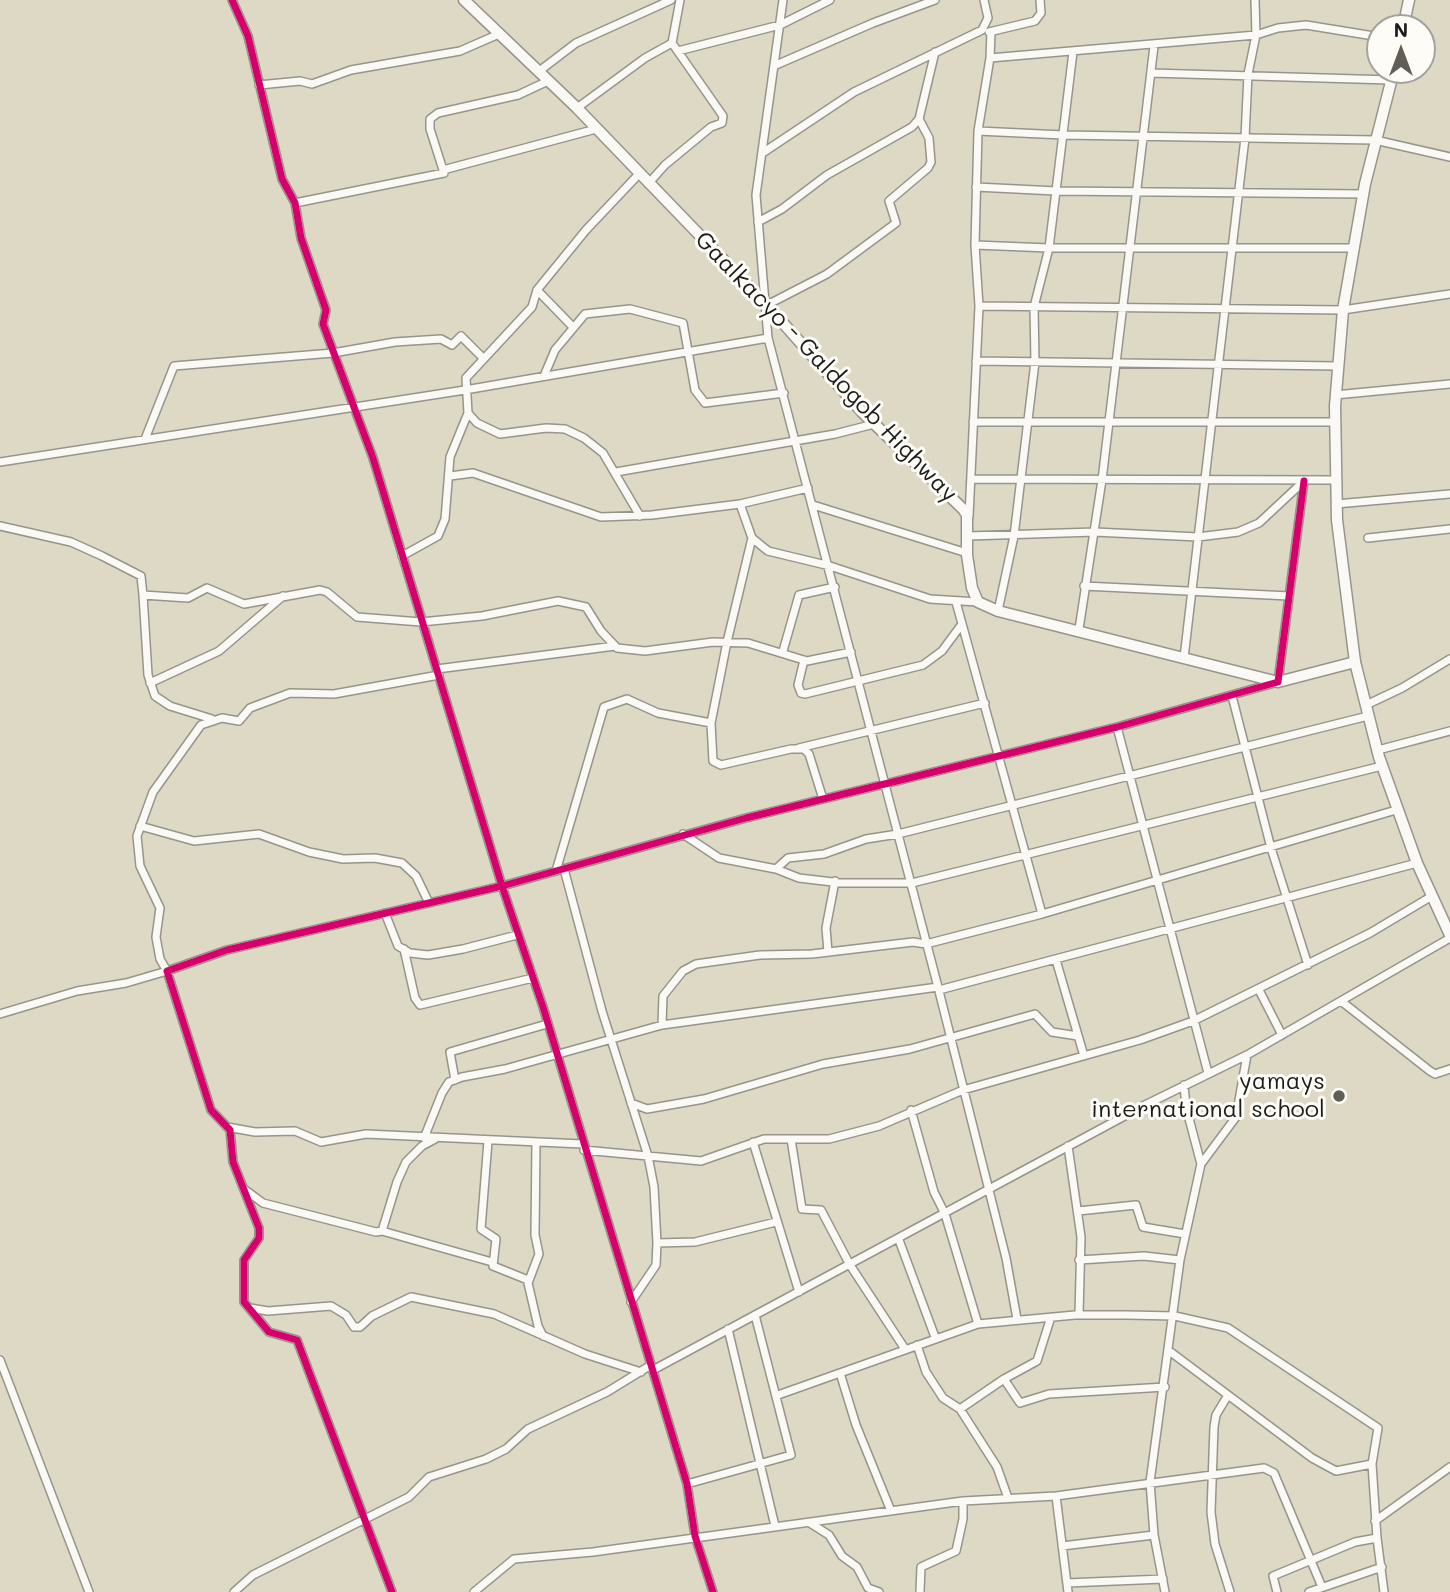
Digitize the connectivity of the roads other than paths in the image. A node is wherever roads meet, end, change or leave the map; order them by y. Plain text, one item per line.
1 (232, 0) edge
2 (671, 0) edge
3 (680, 0) edge
4 (783, 0) edge
5 (830, 0) edge
6 (935, 0) edge
7 (984, 0) edge
8 (1040, 0) edge
9 (1255, 0) edge
10 (467, 1) edge
11 (780, 25) junction
12 (992, 32) junction
13 (499, 34) junction
14 (971, 35) junction
15 (1256, 35) junction
16 (1366, 35) edge
17 (672, 43) junction
18 (1154, 46) junction
19 (678, 51) junction
20 (935, 52) junction
21 (1073, 52) junction
22 (990, 58) junction
23 (776, 65) junction
24 (538, 72) junction
25 (1150, 73) junction
26 (1248, 74) junction
27 (1366, 75) edge
28 (548, 80) junction
29 (1390, 84) edge
30 (259, 85) junction
31 (577, 108) junction
32 (919, 119) junction
33 (596, 129) junction
34 (978, 131) junction
35 (1063, 135) junction
36 (1143, 137) junction
37 (1245, 138) junction
38 (1375, 140) junction
39 (764, 152) junction
40 (1450, 157) edge
41 (443, 170) junction
42 (638, 175) junction
43 (648, 184) junction
44 (976, 187) junction
45 (1056, 191) junction
46 (1136, 192) junction
47 (1239, 192) junction
48 (1363, 194) junction
49 (295, 203) junction
50 (758, 222) junction
51 (975, 245) junction
52 (1049, 248) junction
53 (1232, 248) junction
54 (1352, 248) junction
55 (1130, 249) junction
56 (537, 290) junction
57 (1450, 295) edge
58 (767, 305) junction
59 (979, 306) junction
60 (1034, 307) junction
61 (1123, 308) junction
62 (1225, 308) junction
63 (1343, 310) junction
64 (572, 326) junction
65 (768, 338) junction
66 (687, 352) junction
67 (333, 353) junction
68 (483, 358) junction
69 (976, 361) junction
70 (1035, 362) junction
71 (1116, 364) junction
72 (1218, 364) junction
73 (1337, 366) junction
74 (544, 376) junction
75 (1450, 384) edge
76 (465, 390) junction
77 (784, 393) junction
78 (1335, 395) junction
79 (354, 407) junction
80 (468, 413) junction
81 (973, 422) junction
82 (1028, 422) junction
83 (1212, 422) junction
84 (1335, 422) junction
85 (1109, 423) junction
86 (874, 424) junction
87 (145, 439) junction
88 (795, 441) junction
89 (0, 462) edge
90 (616, 472) junction
91 (450, 475) junction
92 (971, 478) junction
93 (1021, 479) junction
94 (1205, 479) junction
95 (1102, 480) junction
96 (1335, 480) junction
97 (1304, 481) junction
98 (808, 488) junction
99 (1450, 494) edge
100 (740, 504) junction
101 (1336, 504) junction
102 (813, 505) junction
103 (640, 516) junction
104 (0, 526) edge
105 (1450, 529) edge
106 (1095, 532) junction
107 (968, 536) junction
108 (1014, 536) junction
109 (1198, 537) junction
110 (752, 538) junction
111 (1368, 538) dead end
112 (967, 555) junction
113 (402, 556) junction
114 (830, 566) junction
115 (1084, 586) junction
116 (835, 587) junction
117 (1192, 592) junction
118 (143, 595) junction
119 (284, 595) junction
120 (1289, 596) junction
121 (956, 602) junction
122 (978, 602) junction
123 (998, 611) junction
124 (421, 622) junction
125 (962, 624) junction
126 (1079, 629) junction
127 (727, 642) junction
128 (615, 646) junction
129 (783, 652) junction
130 (851, 652) junction
131 (1184, 658) junction
132 (1450, 659) edge
133 (804, 660) junction
134 (1355, 662) junction
135 (438, 672) junction
136 (858, 681) junction
137 (1278, 682) junction
138 (150, 683) junction
139 (1232, 696) junction
140 (985, 703) junction
141 (1367, 710) junction
142 (213, 719) junction
143 (711, 723) junction
144 (1117, 727) junction
145 (871, 730) junction
146 (1450, 731) edge
147 (1244, 746) junction
148 (798, 748) junction
149 (1378, 750) junction
150 (1000, 753) junction
151 (1382, 766) junction
152 (1130, 776) junction
153 (885, 783) junction
154 (1259, 798) junction
155 (822, 799) junction
156 (1013, 805) junction
157 (1396, 810) junction
158 (1143, 825) junction
159 (140, 826) junction
160 (683, 834) junction
161 (898, 834) junction
162 (1271, 848) junction
163 (1026, 855) junction
164 (1417, 863) junction
165 (776, 869) junction
166 (560, 870) junction
167 (1156, 879) junction
168 (835, 881) junction
169 (912, 883) junction
170 (502, 886) junction
171 (1432, 897) junction
172 (1286, 900) junction
173 (429, 903) junction
174 (384, 913) junction
175 (1446, 913) edge
176 (1042, 914) junction
177 (1169, 929) junction
178 (517, 935) junction
179 (1450, 936) edge
180 (926, 944) junction
181 (404, 950) junction
182 (828, 952) junction
183 (1056, 960) junction
184 (1308, 965) junction
185 (167, 971) junction
186 (533, 978) junction
187 (939, 989) junction
188 (1259, 990) junction
189 (1341, 1001) junction
190 (0, 1014) edge
191 (1193, 1021) junction
192 (547, 1024) junction
193 (662, 1025) junction
194 (1282, 1035) junction
195 (1078, 1036) junction
196 (950, 1038) junction
197 (612, 1041) junction
198 (556, 1055) junction
199 (1247, 1055) junction
200 (1084, 1056) junction
201 (1450, 1069) edge
202 (1208, 1073) junction
203 (455, 1080) junction
204 (1184, 1085) junction
205 (963, 1090) junction
206 (631, 1103) junction
207 (911, 1110) junction
208 (226, 1127) junction
209 (424, 1138) junction
210 (436, 1139) junction
211 (791, 1139) junction
212 (488, 1141) junction
213 (753, 1142) junction
214 (536, 1143) junction
215 (1068, 1146) junction
216 (583, 1147) junction
217 (648, 1156) junction
218 (1201, 1164) junction
219 (989, 1188) junction
220 (244, 1189) junction
221 (1078, 1211) junction
222 (945, 1214) junction
223 (776, 1222) junction
224 (382, 1231) junction
225 (1185, 1234) junction
226 (899, 1240) junction
227 (657, 1243) junction
228 (1079, 1260) junction
229 (1180, 1260) junction
230 (492, 1262) junction
231 (850, 1265) junction
232 (528, 1280) junction
233 (799, 1292) junction
234 (631, 1302) junction
235 (250, 1308) junction
236 (755, 1315) junction
237 (1079, 1315) junction
238 (1175, 1316) junction
239 (1051, 1317) junction
240 (1017, 1319) junction
241 (978, 1324) junction
242 (728, 1329) junction
243 (544, 1337) junction
244 (935, 1337) junction
245 (917, 1345) junction
246 (905, 1349) junction
247 (1168, 1350) junction
248 (0, 1360) edge
249 (652, 1368) junction
250 (641, 1372) junction
251 (840, 1373) junction
252 (1004, 1379) junction
253 (1165, 1387) junction
254 (778, 1395) junction
255 (1227, 1395) junction
256 (960, 1409) junction
257 (759, 1464) junction
258 (1372, 1464) junction
259 (1450, 1468) edge
260 (1212, 1475) junction
261 (1150, 1482) junction
262 (687, 1484) junction
263 (1056, 1496) junction
264 (1008, 1498) junction
265 (962, 1501) junction
266 (891, 1511) junction
267 (366, 1518) junction
268 (1375, 1521) junction
269 (810, 1523) junction
270 (775, 1526) junction
271 (1154, 1535) junction
272 (695, 1536) junction
273 (1377, 1538) junction
274 (1062, 1546) junction
275 (1310, 1560) junction
276 (1382, 1567) junction
277 (1163, 1579) junction
278 (1322, 1587) junction
279 (1068, 1588) edge
280 (89, 1592) edge
281 (234, 1592) edge
282 (392, 1592) edge
283 (474, 1592) edge
284 (713, 1592) edge
285 (879, 1592) edge
286 (920, 1592) edge
287 (1165, 1592) edge
288 (1230, 1592) edge
289 (1277, 1592) edge
290 (1309, 1592) edge
291 (1384, 1592) edge

1 - 30 street
2 - 24 street
3 - 17 street
4 - 11 street
5 - 11 street
6 - 23 street
7 - 14 street
8 - 12 street
9 - 15 street
10 - 13 street, Gaalkacyo - Galdogob Highway
11 - 19 street
11 - 23 street
12 - 14 street
12 - 22 street
13 - 24 street, Gaalkacyo - Galdogob Highway
13 - 30 street
14 - 20 street
15 - 16 street
15 - 18 street
15 - 26 street
17 - 19 street
17 - 31 street
18 - 21 street
18 - 25 street
19 - 43 street
20 - 32 street
20 - 39 street
21 - 22 street
21 - 35 street
22 - 34 street
23 - 39 street
24 - 28 street, Gaalkacyo - Galdogob Highway
25 - 26 street
25 - 36 street
26 - 27 street
26 - 37 street
28 - 31 street, Gaalkacyo - Galdogob Highway
28 - 41 street
29 - 38 street
30 - 49 street
31 - 33 street, Gaalkacyo - Galdogob Highway
32 - 50 street
32 - 58 street
33 - 41 street
33 - 42 street, Gaalkacyo - Galdogob Highway
34 - 35 street
34 - 44 street
35 - 36 street
35 - 45 street
36 - 37 street
36 - 46 street
37 - 38 street
37 - 47 street
38 - 40 street
38 - 48 street
39 - 50 street
41 - 49 street
42 - 43 street, Gaalkacyo - Galdogob Highway
42 - 56 street
43 - 58 street, Gaalkacyo - Galdogob Highway
44 - 45 street
44 - 51 street
45 - 46 street
45 - 52 street
46 - 47 street
46 - 55 street
47 - 48 street
47 - 53 street
48 - 54 street
49 - 67 street
50 - 58 street
51 - 52 street
51 - 59 street
52 - 55 street
52 - 60 street
53 - 54 street
53 - 55 street
53 - 62 street
54 - 63 street
55 - 61 street
56 - 64 street
56 - 68 street
57 - 63 street
58 - 65 street
58 - 86 street, Gaalkacyo - Galdogob Highway
59 - 60 street
59 - 69 street
60 - 61 street
60 - 70 street
61 - 62 street
61 - 71 street
62 - 63 street
62 - 72 street
63 - 73 street
64 - 66 street
64 - 74 street
65 - 66 street
65 - 77 street
66 - 74 street
66 - 77 street
67 - 68 street
67 - 79 street
67 - 87 street
68 - 76 street
69 - 70 street
69 - 81 street
70 - 71 street
70 - 82 street
71 - 72 street
71 - 85 street
72 - 73 street
72 - 83 street
73 - 78 street
74 - 76 street
75 - 78 street
76 - 79 street
76 - 80 street
77 - 88 street
78 - 84 street
79 - 87 street
79 - 113 street
80 - 90 street
80 - 91 street
81 - 82 street
81 - 92 street
82 - 85 street
82 - 93 street
83 - 84 street
83 - 85 street
83 - 94 street
84 - 96 street
85 - 95 street
86 - 88 street
86 - 112 street, Gaalkacyo - Galdogob Highway
87 - 89 street
88 - 90 street
88 - 98 street
90 - 103 street
91 - 103 street
91 - 113 street
92 - 93 street
92 - 107 street
93 - 95 street
93 - 108 street
94 - 95 street
94 - 97 street
94 - 109 street
95 - 106 street
96 - 97 street
96 - 101 street
97 - 109 street
97 - 120 street
98 - 100 street
98 - 102 street
99 - 101 street
100 - 103 street
100 - 110 street
101 - 134 street
102 - 112 street
102 - 114 street
104 - 118 street
105 - 111 street
106 - 108 street
106 - 109 street
106 - 115 street
107 - 108 street
107 - 112 street
108 - 123 street
109 - 117 street
110 - 114 street
110 - 127 street
112 - 122 street, Gaalkacyo - Galdogob Highway
113 - 124 street
114 - 116 street
114 - 121 street
115 - 117 street
115 - 126 street
116 - 129 street
116 - 130 street
117 - 120 street
117 - 131 street
118 - 119 street
118 - 138 street
119 - 124 street
119 - 138 street
120 - 137 street
121 - 122 street
121 - 125 street
122 - 123 street
123 - 126 street
124 - 128 street
124 - 135 street
125 - 136 street
125 - 140 street
126 - 131 street
127 - 128 street
127 - 129 street
127 - 143 street
128 - 135 street
129 - 133 street
130 - 133 street
130 - 136 street
131 - 137 street
132 - 141 street
133 - 136 street
134 - 137 street
134 - 141 street
135 - 142 street
135 - 170 street
136 - 145 street
137 - 139 street
138 - 142 street
139 - 144 street
139 - 147 street
140 - 145 street
140 - 150 street
141 - 147 street
141 - 149 street
142 - 159 street
143 - 148 street
143 - 166 street
144 - 150 street
144 - 152 street
145 - 148 street
145 - 153 street
146 - 149 street
147 - 152 street
147 - 154 street
148 - 155 street
149 - 151 street
150 - 153 street
150 - 156 street
151 - 154 street
151 - 157 street
152 - 156 street
152 - 158 street
153 - 155 street
153 - 161 street
154 - 158 street
154 - 162 street
155 - 160 street
156 - 161 street
156 - 163 street
157 - 162 street
157 - 164 street
158 - 163 street
158 - 167 street
159 - 173 street
159 - 185 street
160 - 165 street
160 - 166 street
161 - 165 street
161 - 169 street
162 - 167 street
162 - 172 street
163 - 169 street
163 - 176 street
164 - 171 street
164 - 172 street
165 - 168 street
166 - 170 street
166 - 197 street
167 - 176 street
167 - 177 street
168 - 169 street
168 - 182 street
169 - 180 street
170 - 173 street
170 - 178 street
171 - 175 street
171 - 184 street
172 - 177 street
172 - 184 street
173 - 174 street
174 - 181 street
174 - 185 street
175 - 179 street
176 - 180 street
177 - 183 street
177 - 191 street
178 - 181 street
178 - 186 street
179 - 189 street
180 - 182 street
180 - 187 street
181 - 186 street
182 - 193 street
183 - 187 street
183 - 195 street
184 - 188 street
185 - 190 street
185 - 208 street
186 - 192 street
187 - 193 street
187 - 196 street
188 - 191 street
188 - 194 street
189 - 194 street
189 - 201 street
191 - 200 street
191 - 202 street
192 - 198 street
192 - 203 street
193 - 197 street
194 - 199 street
195 - 196 street
195 - 200 street
196 - 205 street
196 - 206 street
197 - 198 street
197 - 206 street
198 - 203 street
198 - 216 street
199 - 202 street
199 - 218 street
200 - 205 street
202 - 204 street
203 - 209 street
204 - 215 street
204 - 218 street
205 - 207 street
205 - 219 street
206 - 217 street
207 - 211 street
207 - 222 street
208 - 209 street
208 - 220 street
209 - 210 street
210 - 212 street
210 - 224 street
211 - 213 street
211 - 231 street
212 - 214 street
212 - 230 street
213 - 217 street
213 - 223 street
214 - 216 street
214 - 232 street
215 - 219 street
215 - 221 street
216 - 217 street
216 - 234 street
217 - 227 street
218 - 225 street
219 - 222 street
219 - 240 street
220 - 224 street
220 - 235 street
221 - 225 street
221 - 228 street
222 - 226 street
222 - 241 street
223 - 227 street
223 - 233 street
224 - 230 street
225 - 229 street
226 - 231 street
226 - 244 street
227 - 234 street
228 - 229 street
228 - 237 street
229 - 238 street
230 - 232 street
231 - 233 street
231 - 246 street
232 - 243 street
233 - 236 street
234 - 249 street
235 - 243 street
235 - 267 street
236 - 242 street
236 - 254 street
237 - 238 street
237 - 239 street
238 - 247 street
238 - 258 street
239 - 240 street
239 - 252 street
240 - 241 street
241 - 244 street
242 - 249 street
242 - 257 street
243 - 250 street
244 - 245 street
245 - 246 street
245 - 256 street
246 - 251 street
247 - 253 street
247 - 255 street
248 - 280 street
249 - 250 street
249 - 262 street
250 - 267 street
251 - 254 street
251 - 266 street
252 - 253 street
252 - 256 street
253 - 261 street
254 - 257 street
255 - 258 street
255 - 260 street
256 - 264 street
257 - 262 street
257 - 270 street
258 - 268 street
259 - 268 street
260 - 261 street
260 - 275 street
260 - 288 street
261 - 263 street
261 - 271 street
262 - 272 street
263 - 264 street
263 - 274 street
264 - 265 street
265 - 266 street
265 - 286 street
266 - 269 street
267 - 281 street
267 - 282 street
268 - 273 street
269 - 270 street
269 - 285 street
270 - 272 street
271 - 274 street
271 - 277 street
272 - 283 street
272 - 284 street
273 - 275 street
273 - 276 street
274 - 279 street
275 - 278 street
275 - 289 street
276 - 278 street
276 - 291 street
277 - 279 street
277 - 287 street
278 - 290 street

